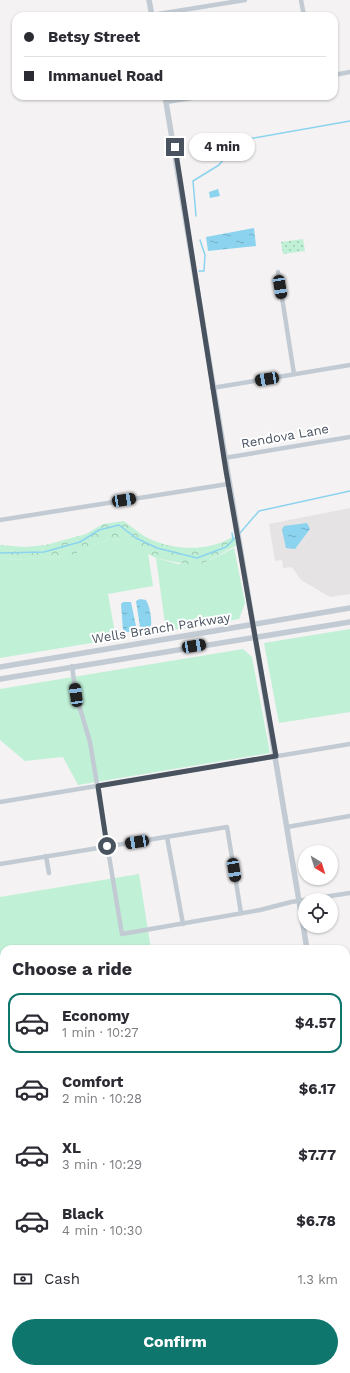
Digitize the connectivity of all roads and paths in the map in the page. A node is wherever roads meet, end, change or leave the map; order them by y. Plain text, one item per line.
1 (149, 0) edge
2 (245, 0) edge
3 (301, 0) edge
4 (151, 12) edge
5 (175, 12) edge
6 (303, 12) edge
7 (350, 72) edge
8 (338, 74) edge
9 (165, 100) edge
10 (278, 272) dead end
11 (350, 365) edge
12 (294, 374) junction
13 (212, 388) junction
14 (350, 436) edge
15 (224, 458) junction
16 (228, 484) junction
17 (0, 520) edge
18 (350, 608) edge
19 (350, 622) edge
20 (253, 624) junction
21 (255, 637) junction
22 (72, 666) junction
23 (0, 667) edge
24 (0, 679) edge
25 (350, 744) edge
26 (276, 756) junction
27 (98, 786) junction
28 (0, 802) edge
29 (350, 816) edge
30 (287, 827) junction
31 (167, 837) junction
32 (107, 846) junction
33 (46, 856) junction
34 (0, 864) edge
35 (49, 872) dead end
36 (350, 893) edge
37 (298, 894) edge
38 (338, 895) edge
39 (298, 900) edge
40 (241, 913) junction
41 (183, 924) junction
42 (304, 933) edge
43 (306, 945) edge

1 - 4 street
2 - 5 street
3 - 6 street
7 - 8 street
9 - 13 street
10 - 12 street
11 - 12 street
12 - 13 street
13 - 15 street
14 - 15 street, Rendova Lane
15 - 16 street
16 - 17 street
16 - 20 street
18 - 20 street, Wells Branch Parkway
19 - 21 street, Wells Branch Parkway
20 - 21 street
20 - 23 street, Wells Branch Parkway
21 - 22 street, Wells Branch Parkway
21 - 26 street
22 - 24 street, Wells Branch Parkway
22 - 27 street
25 - 26 street
26 - 27 street
26 - 30 street
27 - 28 street
27 - 32 street
29 - 30 street
30 - 37 street
31 - 32 street
31 - 40 street
31 - 41 street
32 - 33 street
32 - 41 street
33 - 34 street
33 - 35 street
36 - 38 street
39 - 40 street
40 - 41 street
42 - 43 street

